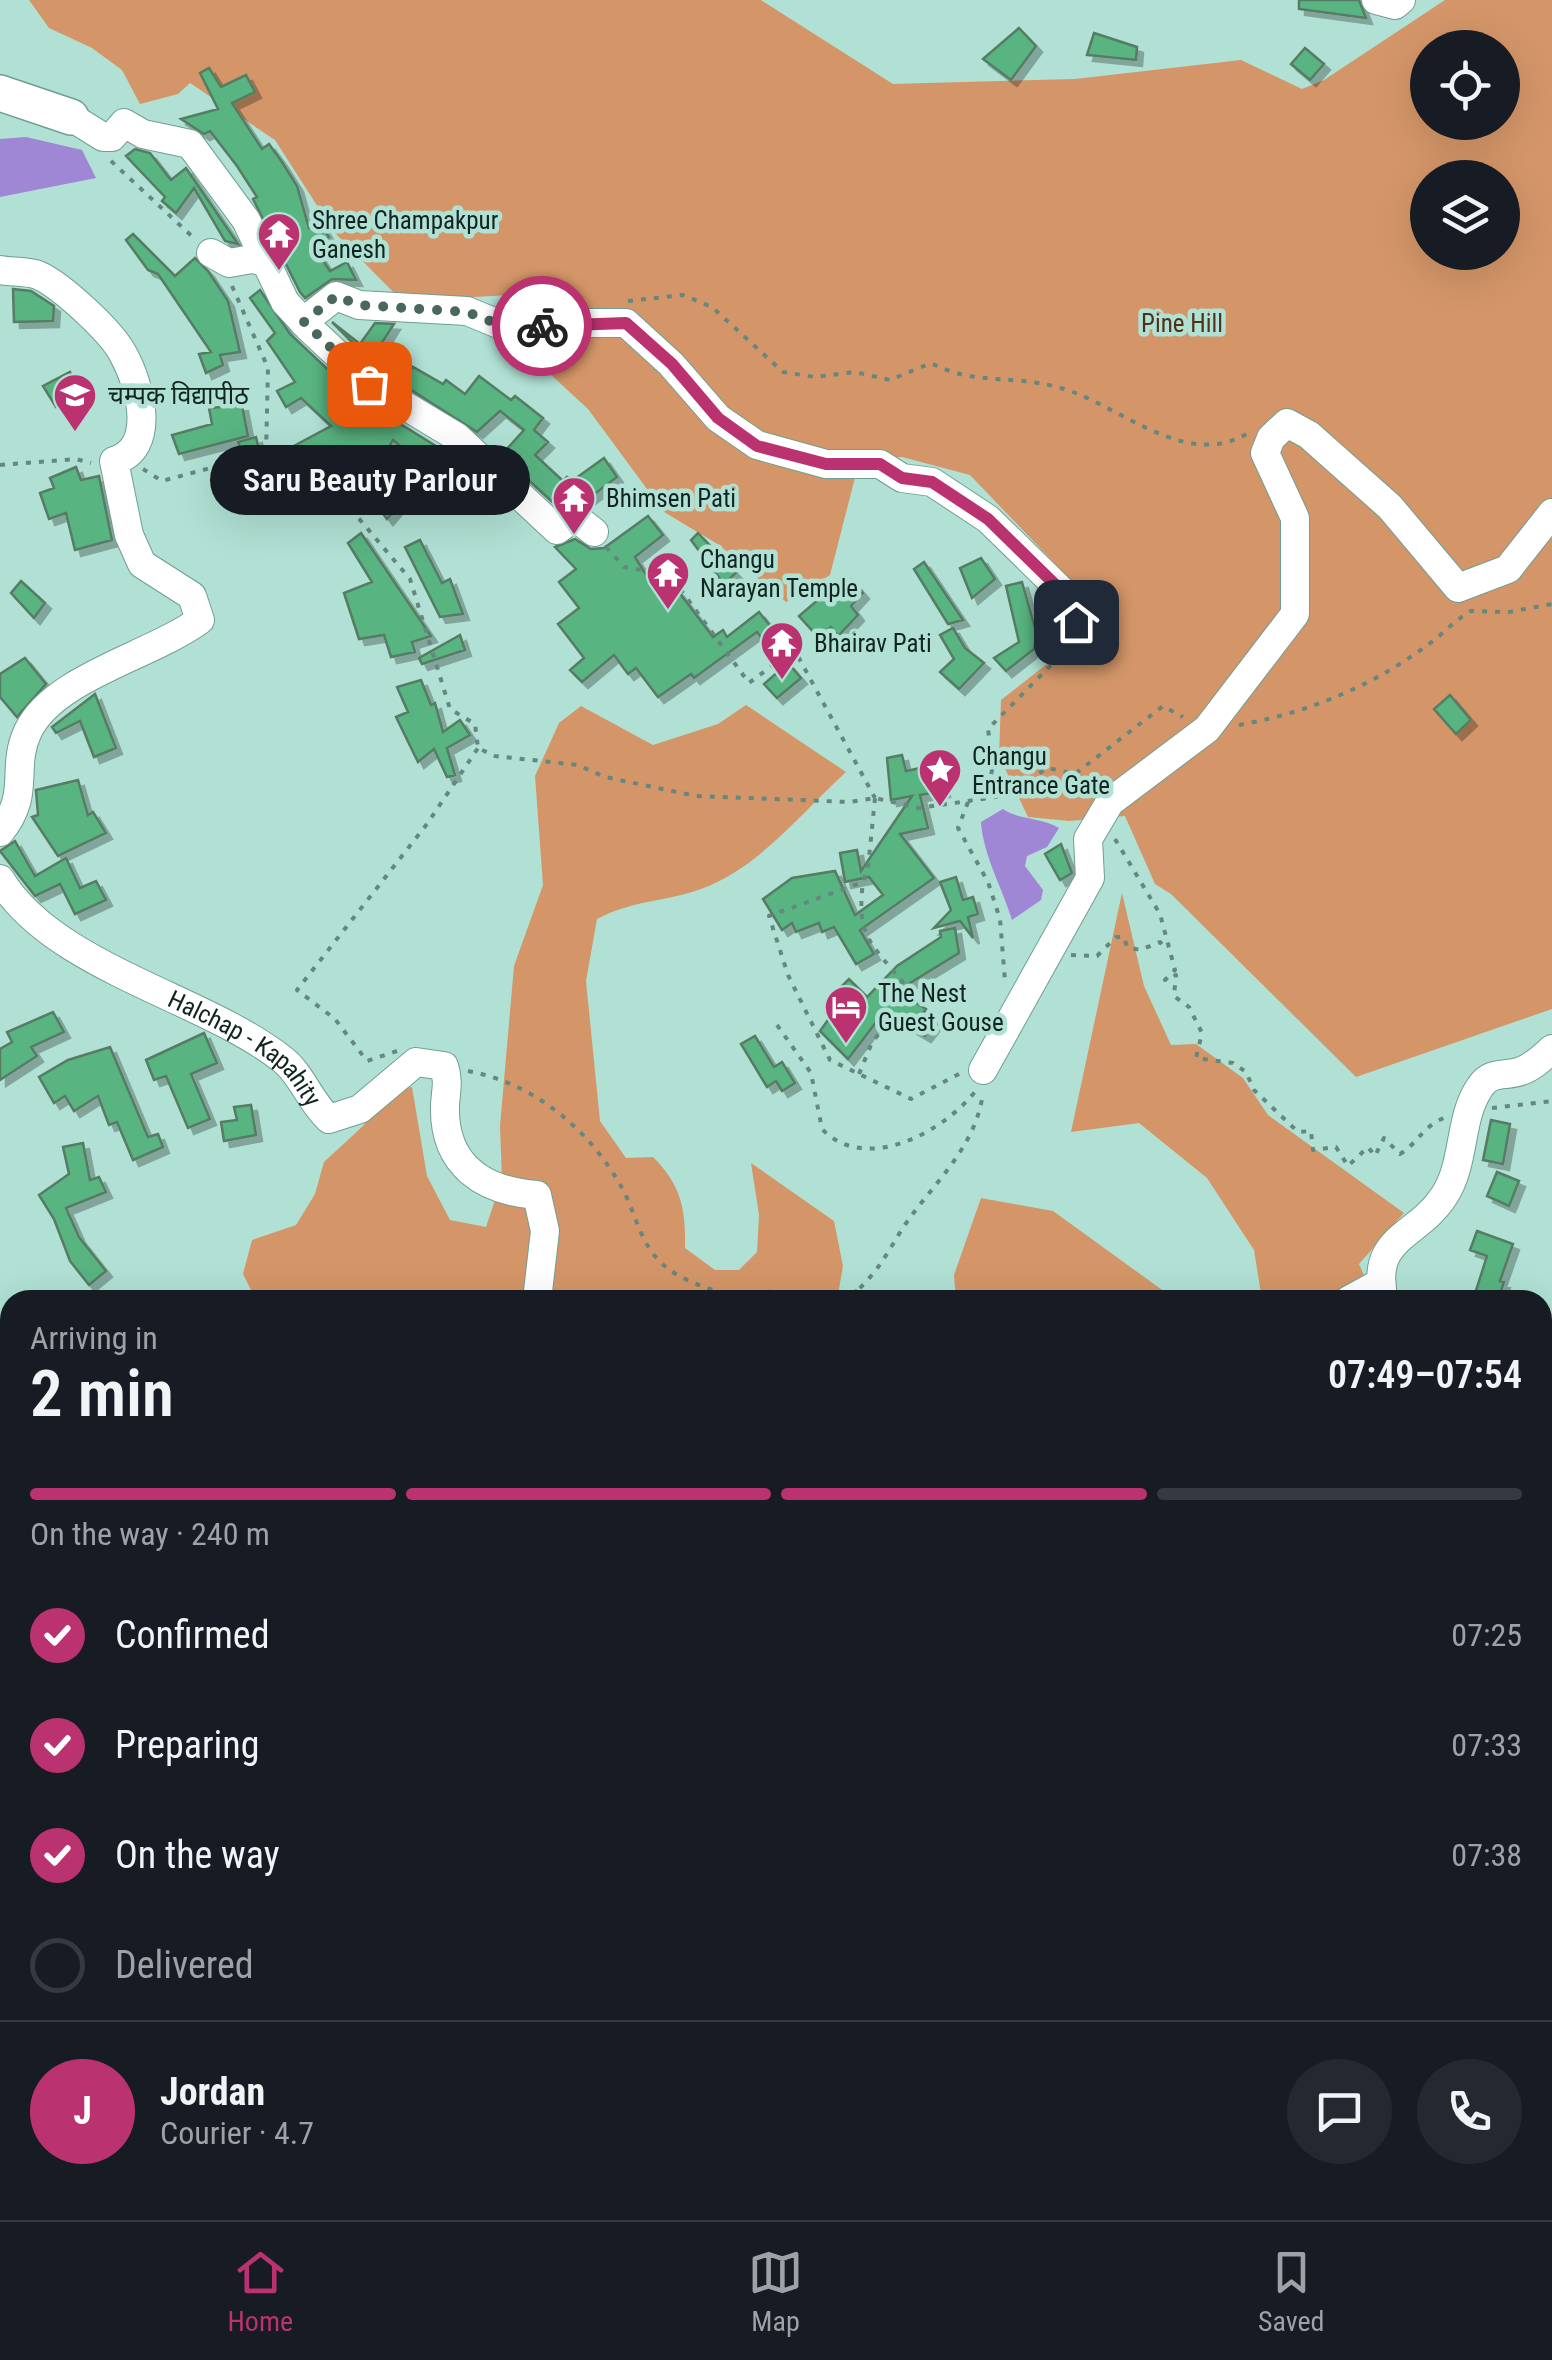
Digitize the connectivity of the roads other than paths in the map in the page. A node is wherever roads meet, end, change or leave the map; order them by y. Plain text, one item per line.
1 (1376, 0) edge
2 (1400, 0) edge
3 (0, 93) edge
4 (72, 117) joint
5 (211, 254) road end
6 (267, 262) junction
7 (0, 270) edge
8 (304, 322) junction
9 (1552, 513) edge
10 (594, 532) dead end
11 (1071, 645) road end
12 (0, 832) edge
13 (0, 879) edge
14 (1552, 1049) edge
15 (983, 1076) road end
16 (538, 1290) edge
17 (1382, 1290) edge

1 - 2 street
3 - 4 main road
4 - 6 street
5 - 6 street
6 - 8 street
7 - 12 street
8 - 10 street
8 - 11 street
9 - 15 street
13 - 16 street, Halchap - Kapahity
14 - 17 street

